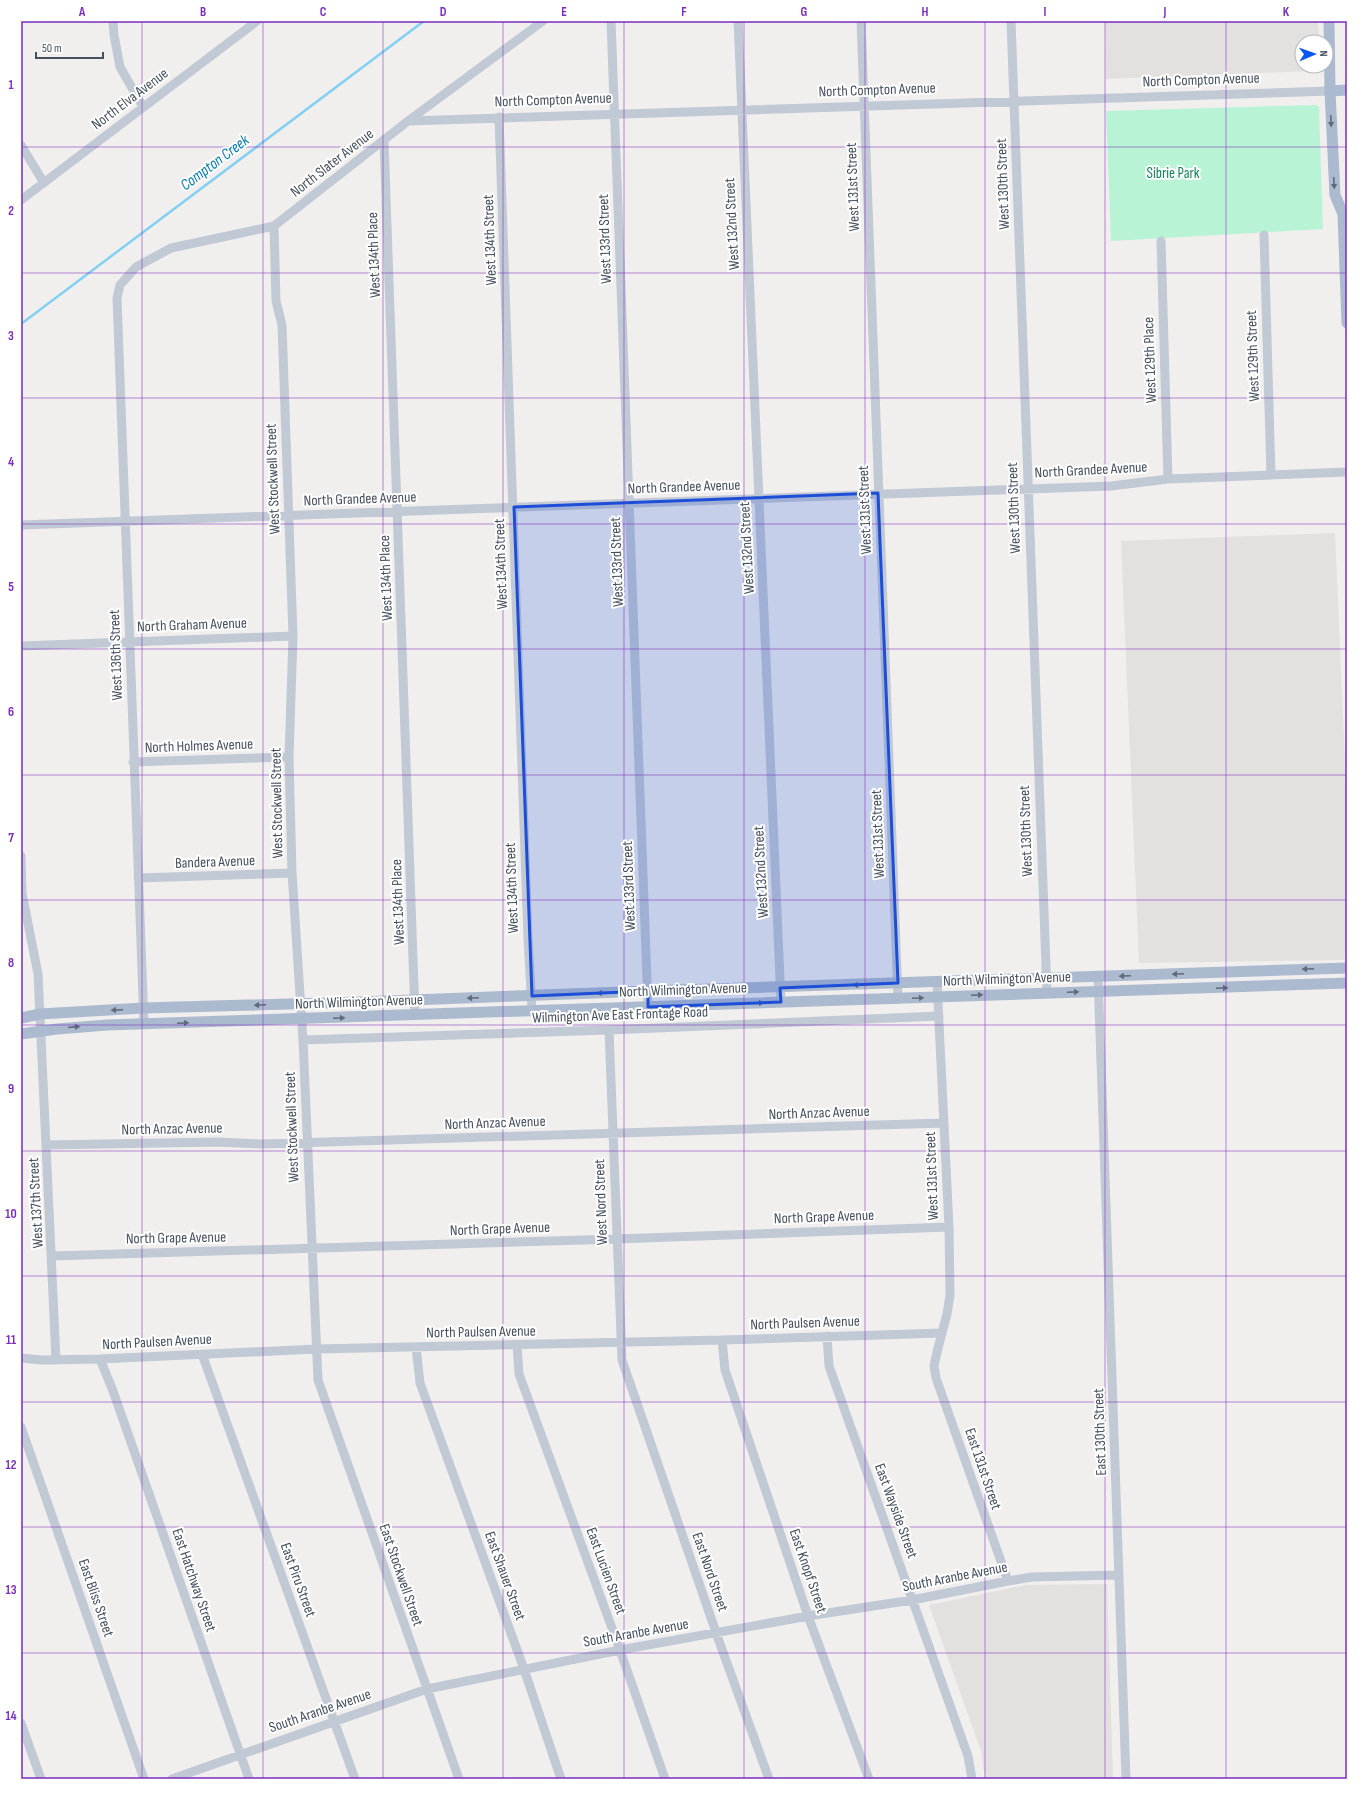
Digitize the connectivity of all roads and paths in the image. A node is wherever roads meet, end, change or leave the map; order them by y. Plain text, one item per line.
1 (113, 21) edge
2 (240, 21) edge
3 (257, 21) edge
4 (542, 21) edge
5 (611, 21) edge
6 (738, 21) edge
7 (861, 21) edge
8 (1011, 21) edge
9 (1329, 21) edge
10 (245, 30) junction
11 (1347, 90) edge
12 (1330, 91) junction
13 (1014, 101) junction
14 (864, 106) junction
15 (143, 107) junction
16 (741, 109) junction
17 (615, 113) junction
18 (499, 117) junction
19 (408, 121) junction
20 (384, 141) junction
21 (21, 145) edge
22 (44, 183) junction
23 (21, 200) edge
24 (1345, 210) edge
25 (274, 226) junction
26 (1264, 235) dead end
27 (1161, 241) dead end
28 (120, 285) joint
29 (1347, 323) edge
30 (1347, 472) edge
31 (1271, 475) junction
32 (1168, 479) junction
33 (1027, 488) junction
34 (878, 493) junction
35 (759, 498) junction
36 (629, 502) junction
37 (514, 507) junction
38 (398, 512) junction
39 (288, 515) junction
40 (126, 521) junction
41 (21, 525) edge
42 (293, 636) junction
43 (130, 642) junction
44 (21, 646) edge
45 (290, 756) junction
46 (133, 762) junction
47 (21, 856) edge
48 (292, 873) junction
49 (138, 878) junction
50 (1347, 968) edge
51 (1098, 976) junction
52 (1046, 978) junction
53 (937, 982) junction
54 (1347, 983) edge
55 (898, 984) junction
56 (780, 988) junction
57 (648, 991) junction
58 (1099, 992) junction
59 (1047, 993) junction
60 (532, 996) junction
61 (938, 997) junction
62 (898, 998) junction
63 (415, 1000) junction
64 (781, 1002) junction
65 (300, 1004) junction
66 (648, 1007) junction
67 (143, 1008) junction
68 (532, 1010) junction
69 (40, 1014) junction
70 (415, 1015) junction
71 (939, 1016) junction
72 (21, 1018) edge
73 (300, 1020) junction
74 (144, 1024) junction
75 (41, 1030) junction
76 (609, 1030) junction
77 (21, 1034) edge
78 (303, 1040) junction
79 (944, 1123) junction
80 (612, 1134) junction
81 (306, 1143) junction
82 (47, 1145) junction
83 (949, 1227) junction
84 (616, 1239) junction
85 (312, 1249) junction
86 (52, 1256) junction
87 (942, 1333) junction
88 (827, 1336) junction
89 (722, 1340) junction
90 (621, 1342) junction
91 (517, 1345) junction
92 (416, 1347) junction
93 (317, 1349) junction
94 (202, 1354) junction
95 (21, 1358) edge
96 (100, 1359) junction
97 (56, 1360) junction
98 (934, 1366) joint
99 (625, 1373) joint
100 (318, 1380) joint
101 (21, 1427) edge
102 (1119, 1575) junction
103 (1008, 1581) junction
104 (912, 1600) junction
105 (808, 1616) junction
106 (716, 1633) junction
107 (620, 1650) junction
108 (524, 1669) junction
109 (427, 1688) junction
110 (334, 1721) junction
111 (21, 1723) edge
112 (240, 1754) junction
113 (41, 1779) edge
114 (144, 1779) edge
115 (172, 1779) edge
116 (249, 1779) edge
117 (356, 1779) edge
118 (459, 1779) edge
119 (561, 1779) edge
120 (664, 1779) edge
121 (769, 1779) edge
122 (869, 1779) edge
123 (972, 1779) edge
124 (1126, 1779) edge

1 - 15 street
2 - 10 street
3 - 10 street, North Elva Avenue
4 - 19 street, North Slater Avenue
5 - 17 street, West 133rd Street
6 - 16 street, West 132nd Street
7 - 14 street, West 131st Street
8 - 13 street, West 130th Street
9 - 12 main road
10 - 15 street, North Elva Avenue
11 - 12 main road, North Compton Avenue
12 - 13 street, North Compton Avenue
12 -> 24 main road
13 - 14 street, North Compton Avenue
13 - 33 street, West 130th Street
14 - 16 street, North Compton Avenue
14 - 34 street, West 131st Street
15 - 22 street, North Elva Avenue
16 - 17 street, North Compton Avenue
16 - 35 street, West 132nd Street
17 - 18 street, North Compton Avenue
17 - 36 street, West 133rd Street
18 - 19 street, North Compton Avenue
18 - 37 street, West 134th Street
19 - 20 street, North Slater Avenue
20 - 25 street, North Slater Avenue
20 - 38 street, West 134th Place
21 - 22 street
22 - 23 street, North Elva Avenue
24 - 29 main road
25 - 28 street, North Slater Avenue
25 - 39 street, West Stockwell Street
26 - 31 street, West 129th Street
27 - 32 street, West 129th Place
28 - 40 street, West 136th Street
30 - 31 street, North Grandee Avenue
31 - 32 street, North Grandee Avenue
32 - 33 street, North Grandee Avenue
33 - 34 street, North Grandee Avenue
33 - 52 street, West 130th Street
34 - 35 street, North Grandee Avenue
34 - 55 street, West 131st Street
35 - 36 street, North Grandee Avenue
35 - 56 street, West 132nd Street
36 - 37 street, North Grandee Avenue
36 - 57 street, West 133rd Street
37 - 38 street, North Grandee Avenue
37 - 60 street, West 134th Street
38 - 39 street, North Grandee Avenue
38 - 63 street, West 134th Place
39 - 40 street, North Grandee Avenue
39 - 42 street, West Stockwell Street
40 - 41 street, North Grandee Avenue
40 - 43 street, West 136th Street
42 - 43 street, North Graham Avenue
42 - 45 street, West Stockwell Street
43 - 44 street, North Graham Avenue
43 - 46 street, West 136th Street
45 - 46 street, North Holmes Avenue
45 - 48 street, West Stockwell Street
46 - 49 street, West 136th Street
47 - 69 street, West 137th Street
48 - 49 street, Bandera Avenue
48 - 65 street, West Stockwell Street
49 - 67 street, West 136th Street
50 -> 51 main road, North Wilmington Avenue
51 - 52 main road, North Wilmington Avenue
51 - 58 street
52 - 53 main road, North Wilmington Avenue
52 - 59 street, West 130th Street
53 - 55 main road, North Wilmington Avenue
53 - 61 street, West 131st Street
58 -> 54 main road, North Wilmington Avenue
55 -> 56 main road, North Wilmington Avenue
55 - 62 street, West 131st Street
56 - 57 main road, North Wilmington Avenue
56 - 64 street, West 132nd Street
57 -> 60 main road, North Wilmington Avenue
57 - 66 street, West 133rd Street
59 -> 58 main road, North Wilmington Avenue
58 - 102 street, East 130th Street
61 -> 59 main road, North Wilmington Avenue
60 -> 63 main road, North Wilmington Avenue
60 - 68 street, West 134th Street
62 -> 61 main road, North Wilmington Avenue
61 - 71 street, West 131st Street
62 - 64 main road, North Wilmington Avenue
63 - 65 main road, North Wilmington Avenue
63 - 70 street, West 134th Place
66 -> 64 main road, North Wilmington Avenue
65 -> 67 main road, North Wilmington Avenue
65 - 73 street, West Stockwell Street
66 - 68 main road, North Wilmington Avenue
67 -> 69 main road, North Wilmington Avenue
67 - 74 street, West 136th Street
68 - 70 main road, North Wilmington Avenue
69 - 72 main road, North Wilmington Avenue
69 - 75 street, West 137th Street
73 -> 70 main road, North Wilmington Avenue
71 - 76 street, Wilmington Ave East Frontage Road
71 - 79 street, West 131st Street
74 -> 73 main road, North Wilmington Avenue
73 - 78 street, West Stockwell Street
75 -> 74 main road, North Wilmington Avenue
75 - 77 main road, North Wilmington Avenue
75 - 82 street, West 137th Street
76 - 78 street, Wilmington Ave East Frontage Road
76 - 80 street, West Nord Street
78 - 81 street, West Stockwell Street
79 - 80 street, North Anzac Avenue
79 - 83 street, West 131st Street
80 - 81 street, North Anzac Avenue
80 - 84 street, West Nord Street
81 - 82 street, North Anzac Avenue
81 - 85 street, West Stockwell Street
82 - 86 street, West 137th Street
83 - 84 street, North Grape Avenue
83 - 87 street, West 131st Street
84 - 85 street, North Grape Avenue
84 - 90 street, West Nord Street
85 - 86 street, North Grape Avenue
85 - 93 street, West Stockwell Street
86 - 97 street, West 137th Street
87 - 88 street, North Paulsen Avenue
87 - 98 street, West 131st Street
88 - 89 street, North Paulsen Avenue
88 - 104 street, East Wayside Street
89 - 90 street, North Paulsen Avenue
89 - 105 street, East Knopf Street
90 - 91 street, North Paulsen Avenue
90 - 99 street, West Nord Street
91 - 92 street, North Paulsen Avenue
91 - 107 street, East Lucien Street
92 - 93 street, North Paulsen Avenue
92 - 108 street, East Shauer Street
93 - 94 street, North Paulsen Avenue
93 - 100 street, West Stockwell Street
94 - 96 street, North Paulsen Avenue
94 - 110 street, East Piru Street
95 - 97 street, North Paulsen Avenue
96 - 97 street, North Paulsen Avenue
96 - 112 street, East Hatchway Street
98 - 103 street, East 131st Street
99 - 106 street, East Nord Street
100 - 109 street, East Stockwell Street
101 - 114 street, East Bliss Street
102 - 103 street, South Aranbe Avenue
102 - 124 street, East 130th Street
103 - 104 street, South Aranbe Avenue
104 - 105 street, South Aranbe Avenue
104 - 123 street, East Wayside Street
105 - 106 street, South Aranbe Avenue
105 - 122 street, East Knopf Street
106 - 107 street, South Aranbe Avenue
106 - 121 street, East Nord Street
107 - 108 street, South Aranbe Avenue
107 - 120 street, East Lucien Street
108 - 109 street, South Aranbe Avenue
108 - 119 street, East Shauer Street
109 - 110 street, South Aranbe Avenue
109 - 118 street, East Stockwell Street
110 - 112 street, South Aranbe Avenue
110 - 117 street, East Piru Street
111 - 113 street
112 - 115 street, South Aranbe Avenue
112 - 116 street, East Hatchway Street

